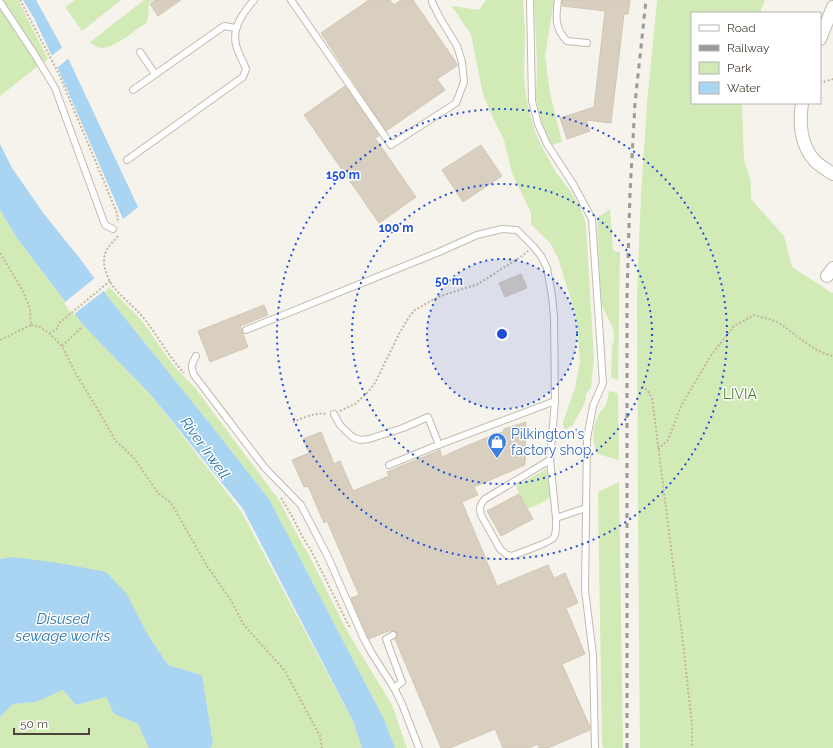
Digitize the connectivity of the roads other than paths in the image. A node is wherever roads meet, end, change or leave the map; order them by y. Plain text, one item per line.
1 (254, 0) edge
2 (291, 0) edge
3 (432, 0) edge
4 (530, 0) edge
5 (558, 0) edge
6 (0, 2) edge
7 (833, 7) edge
8 (236, 28) junction
9 (821, 37) edge
10 (587, 43) dead end
11 (140, 52) dead end
12 (155, 74) junction
13 (133, 90) dead end
14 (802, 104) edge
15 (127, 160) dead end
16 (833, 174) edge
17 (114, 229) dead end
18 (246, 330) dead end
19 (196, 356) dead end
20 (555, 401) junction
21 (334, 414) road end
22 (439, 445) junction
23 (550, 460) junction
24 (389, 465) dead end
25 (586, 508) junction
26 (556, 518) junction
27 (393, 636) dead end
28 (394, 688) junction
29 (418, 748) edge
30 (595, 748) edge

1 - 8 lane
2 - 3 lane
4 - 25 lane
5 - 10 lane
6 - 17 lane
7 - 9 street
8 - 12 lane
8 - 15 lane
11 - 12 lane
12 - 13 lane
14 - 16 street
18 - 20 lane
19 - 28 lane
20 - 22 lane
20 - 23 lane
21 - 22 lane
22 - 24 lane
23 - 26 lane
23 - 26 lane
25 - 26 lane
25 - 30 lane
27 - 28 lane
28 - 29 lane

